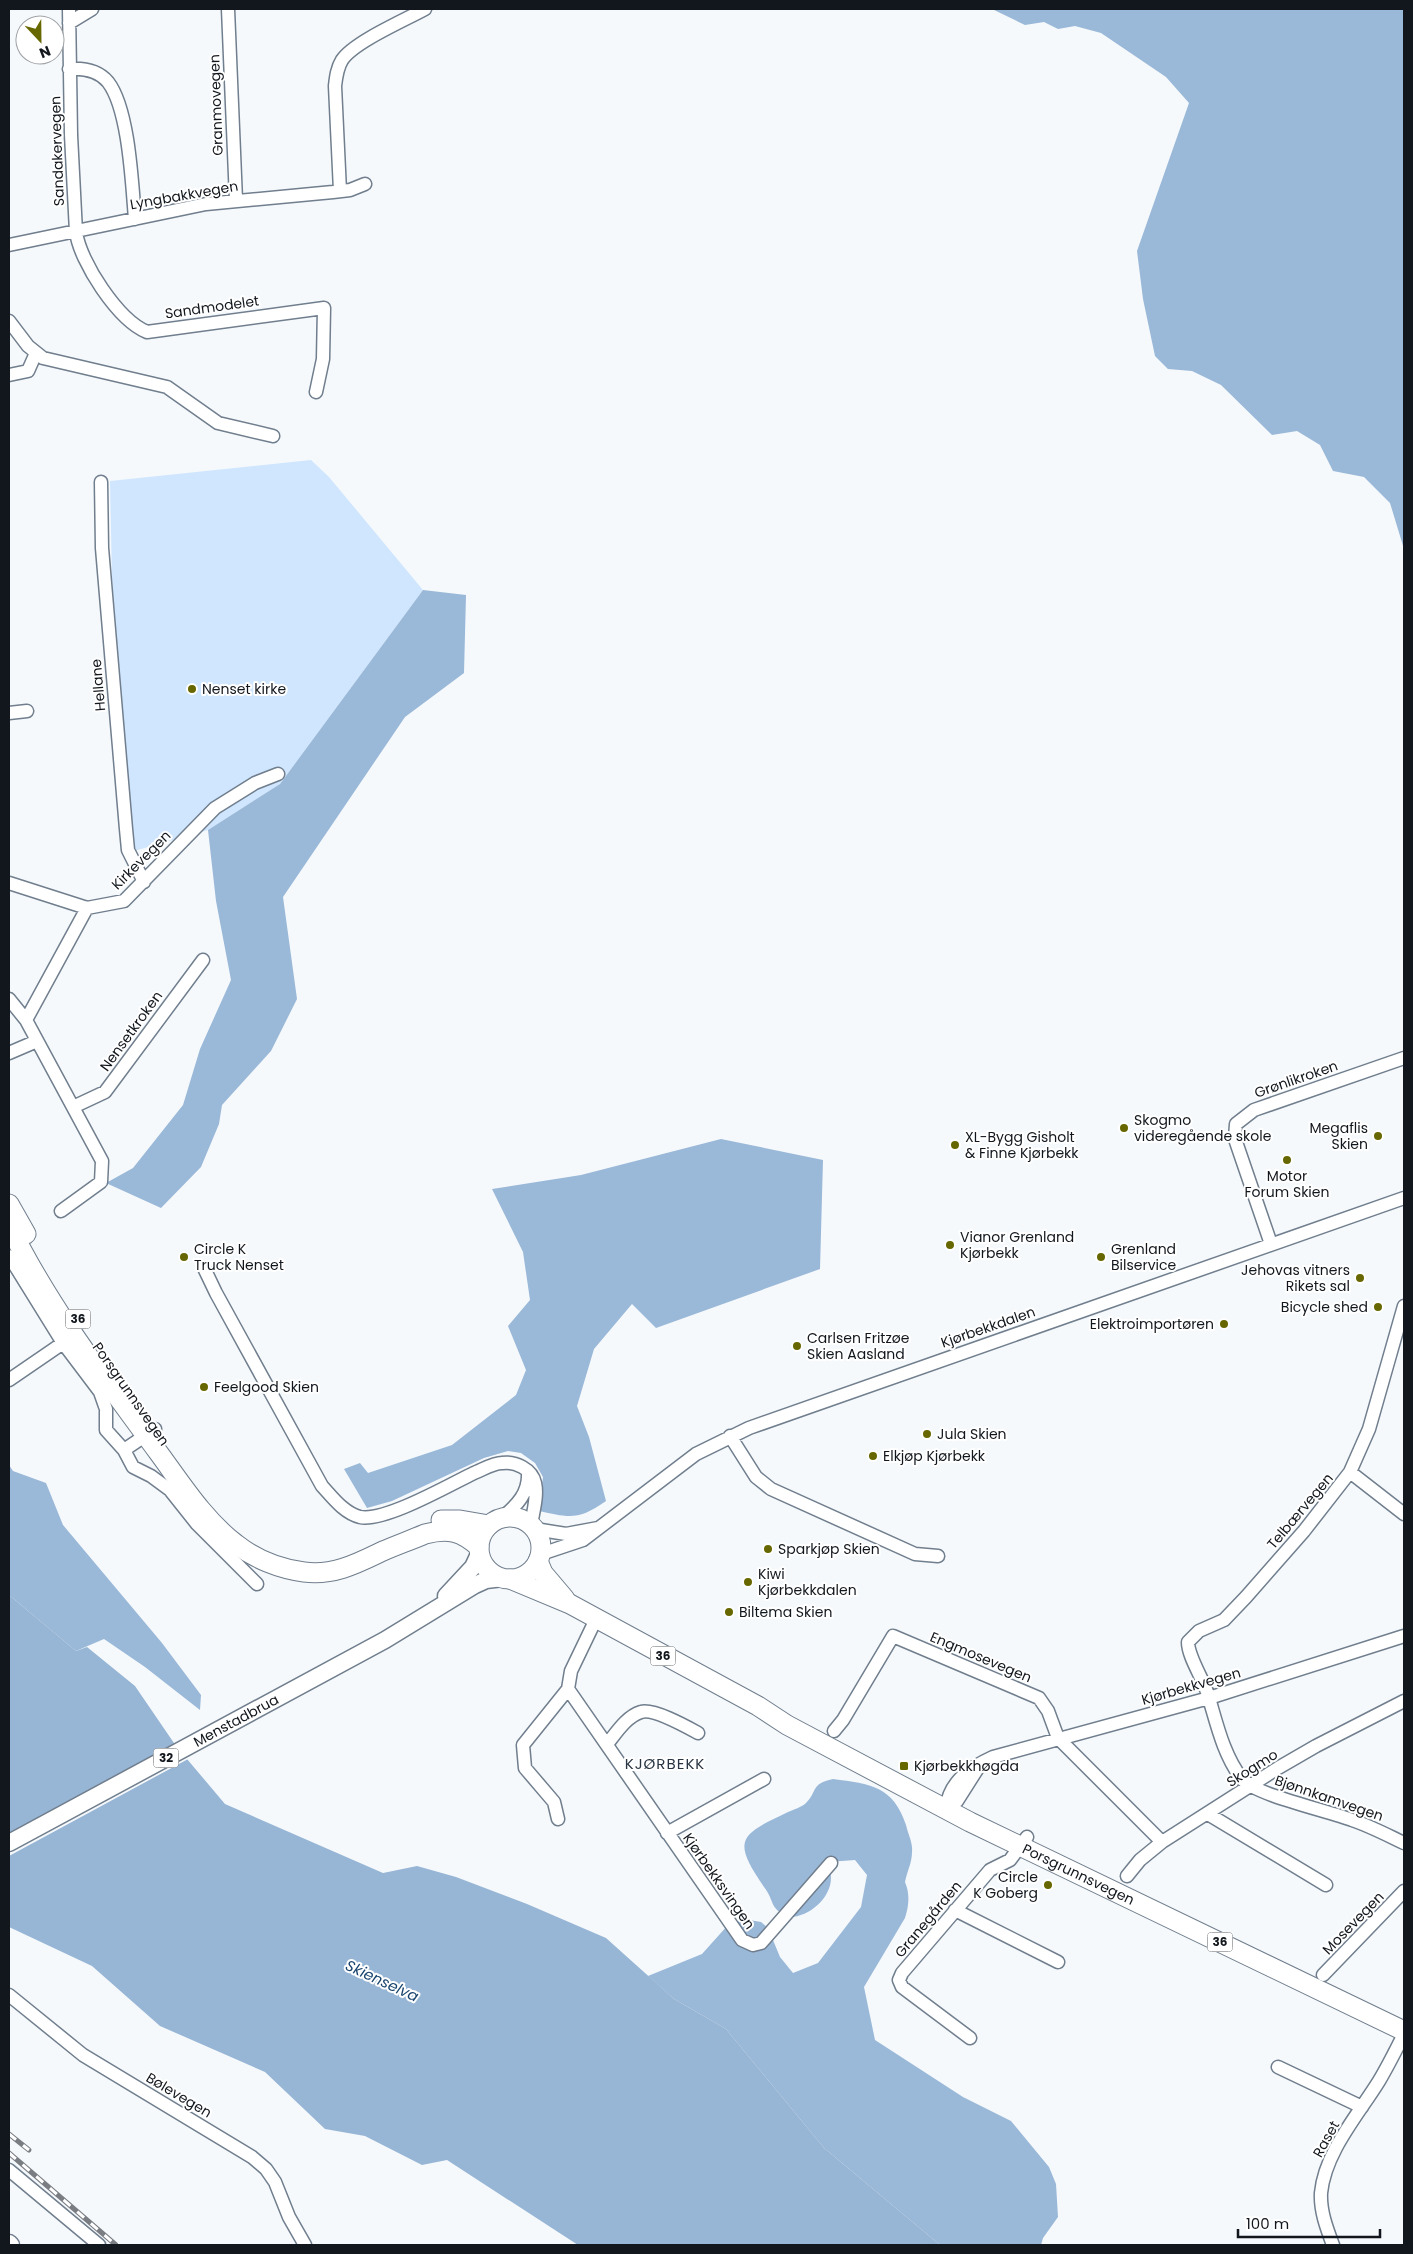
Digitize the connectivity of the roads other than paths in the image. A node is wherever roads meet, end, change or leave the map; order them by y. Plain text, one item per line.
1 (69, 9) edge
2 (92, 9) edge
3 (228, 9) edge
4 (425, 9) edge
5 (69, 23) junction
6 (69, 69) junction
7 (364, 184) dead end
8 (340, 191) junction
9 (236, 200) junction
10 (135, 219) junction
11 (76, 232) junction
12 (9, 245) edge
13 (9, 321) edge
14 (36, 353) junction
15 (9, 375) edge
16 (316, 392) dead end
17 (273, 436) dead end
18 (102, 482) dead end
19 (28, 711) dead end
20 (9, 713) edge
21 (278, 774) dead end
22 (9, 882) edge
23 (144, 882) junction
24 (87, 908) junction
25 (203, 960) dead end
26 (9, 999) edge
27 (26, 1020) junction
28 (37, 1041) junction
29 (9, 1053) edge
30 (1404, 1058) edge
31 (73, 1107) junction
32 (1404, 1198) edge
33 (9, 1204) edge
34 (61, 1211) dead end
35 (9, 1225) edge
36 (1271, 1244) junction
37 (9, 1256) edge
38 (204, 1268) dead end
39 (1404, 1306) edge
40 (63, 1343) junction
41 (9, 1380) edge
42 (151, 1432) junction
43 (730, 1436) junction
44 (124, 1450) junction
45 (1350, 1472) junction
46 (528, 1473) junction
47 (1404, 1514) edge
48 (496, 1521) junction
49 (533, 1527) junction
50 (602, 1527) junction
51 (479, 1550) junction
52 (383, 1551) junction
53 (938, 1556) dead end
54 (540, 1557) junction
55 (506, 1579) junction
56 (257, 1584) dead end
57 (570, 1604) junction
58 (434, 1608) junction
59 (596, 1618) junction
60 (1404, 1636) edge
61 (568, 1689) junction
62 (1209, 1698) junction
63 (1404, 1701) edge
64 (834, 1731) dead end
65 (698, 1733) dead end
66 (1058, 1738) junction
67 (608, 1743) junction
68 (764, 1779) dead end
69 (1251, 1786) junction
70 (950, 1802) junction
71 (1208, 1814) junction
72 (558, 1819) dead end
73 (667, 1833) junction
74 (1024, 1842) junction
75 (1162, 1842) junction
76 (9, 1843) edge
77 (1404, 1843) edge
78 (831, 1863) dead end
79 (1127, 1876) dead end
80 (1326, 1886) dead end
81 (1404, 1891) edge
82 (955, 1910) junction
83 (1058, 1962) dead end
84 (1324, 1975) dead end
85 (9, 1995) edge
86 (1404, 2026) edge
87 (1404, 2033) edge
88 (970, 2038) dead end
89 (1278, 2067) dead end
90 (1362, 2107) junction
91 (9, 2170) edge
92 (99, 2245) edge
93 (305, 2245) edge
94 (1333, 2245) edge

1 - 5 street, Sandakervegen
2 - 5 street
3 - 9 street, Granmovegen
4 - 8 street
5 - 6 street, Sandakervegen
6 - 10 street
6 - 11 street, Sandakervegen
7 - 8 street, Lyngbakkvegen
8 - 9 street, Lyngbakkvegen
9 - 10 street, Lyngbakkvegen
10 - 11 street, Lyngbakkvegen
11 - 12 street, Lyngbakkvegen
11 - 16 street, Sandmodelet
13 - 14 street
14 - 15 street
14 - 17 street
18 - 23 street, Hellane
19 - 20 street
21 - 23 street, Kirkevegen
22 - 24 street, Kirkevegen
23 - 24 street, Kirkevegen
24 - 27 street
25 - 31 street, Nensetkroken
26 - 27 street
27 - 28 street
28 - 29 street
28 - 31 street
30 - 36 street, Grønlikroken
31 - 34 street
32 - 36 street, Kjørbekkdalen
33 - 42 highway, Porsgrunnsvegen / 36
35 - 42 highway, Porsgrunnsvegen / 36
36 - 43 street, Kjørbekkdalen
37 - 40 street
38 - 46 street
39 - 45 street, Telbærvegen
40 - 41 street
40 - 44 street
42 - 44 street
42 - 52 highway, Porsgrunnsvegen / 36
43 - 50 street, Kjørbekkdalen
43 - 53 street
44 - 56 street
45 - 47 street
45 - 62 street, Telbærvegen
46 - 48 street
46 - 49 street
48 - 49 highway, 36
48 - 51 highway
48 - 52 highway, Porsgrunnsvegen / 36
49 - 50 street, Kjørbekkdalen
49 - 54 highway, 36
50 - 54 street, Kjørbekkdalen
51 - 52 highway, Porsgrunnsvegen / 36
51 - 55 highway, 36
51 - 58 main road, Menstadbrua / 32
54 - 55 highway
54 - 57 highway, Porsgrunnsvegen / 36
55 - 57 highway, Porsgrunnsvegen / 36
55 - 58 main road, Menstadbrua / 32
57 - 59 highway, Porsgrunnsvegen / 36
58 - 76 main road, Menstadbrua / 32
59 - 61 street
59 - 70 highway, Porsgrunnsvegen / 36
60 - 62 street, Kjørbekkvegen
61 - 67 street, Kjørbekksvingen
61 - 72 street
62 - 66 street, Kjørbekkvegen
62 - 69 street
63 - 69 street, Skogmo
64 - 66 street, Engmosevegen
65 - 67 street
66 - 70 street, Kjørbekkvegen
66 - 75 street, Engmosevegen
67 - 73 street, Kjørbekksvingen
68 - 73 street, Kjørbekksvingen
69 - 71 street, Skogmo
69 - 77 street, Bjønnkamvegen
70 - 74 highway, Porsgrunnsvegen / 36
71 - 75 street, Skogmo
71 - 80 street
73 - 78 street, Kjørbekksvingen
74 - 82 street, Granegården
74 - 86 highway, Porsgrunnsvegen / 36
74 - 87 highway, Porsgrunnsvegen / 36
75 - 79 street, Skogmo
81 - 84 street, Mosevegen
82 - 83 street
82 - 88 street, Granegården
85 - 93 street, Bølevegen
87 - 90 street, Raset
89 - 90 street
90 - 94 street, Raset
91 - 92 street

